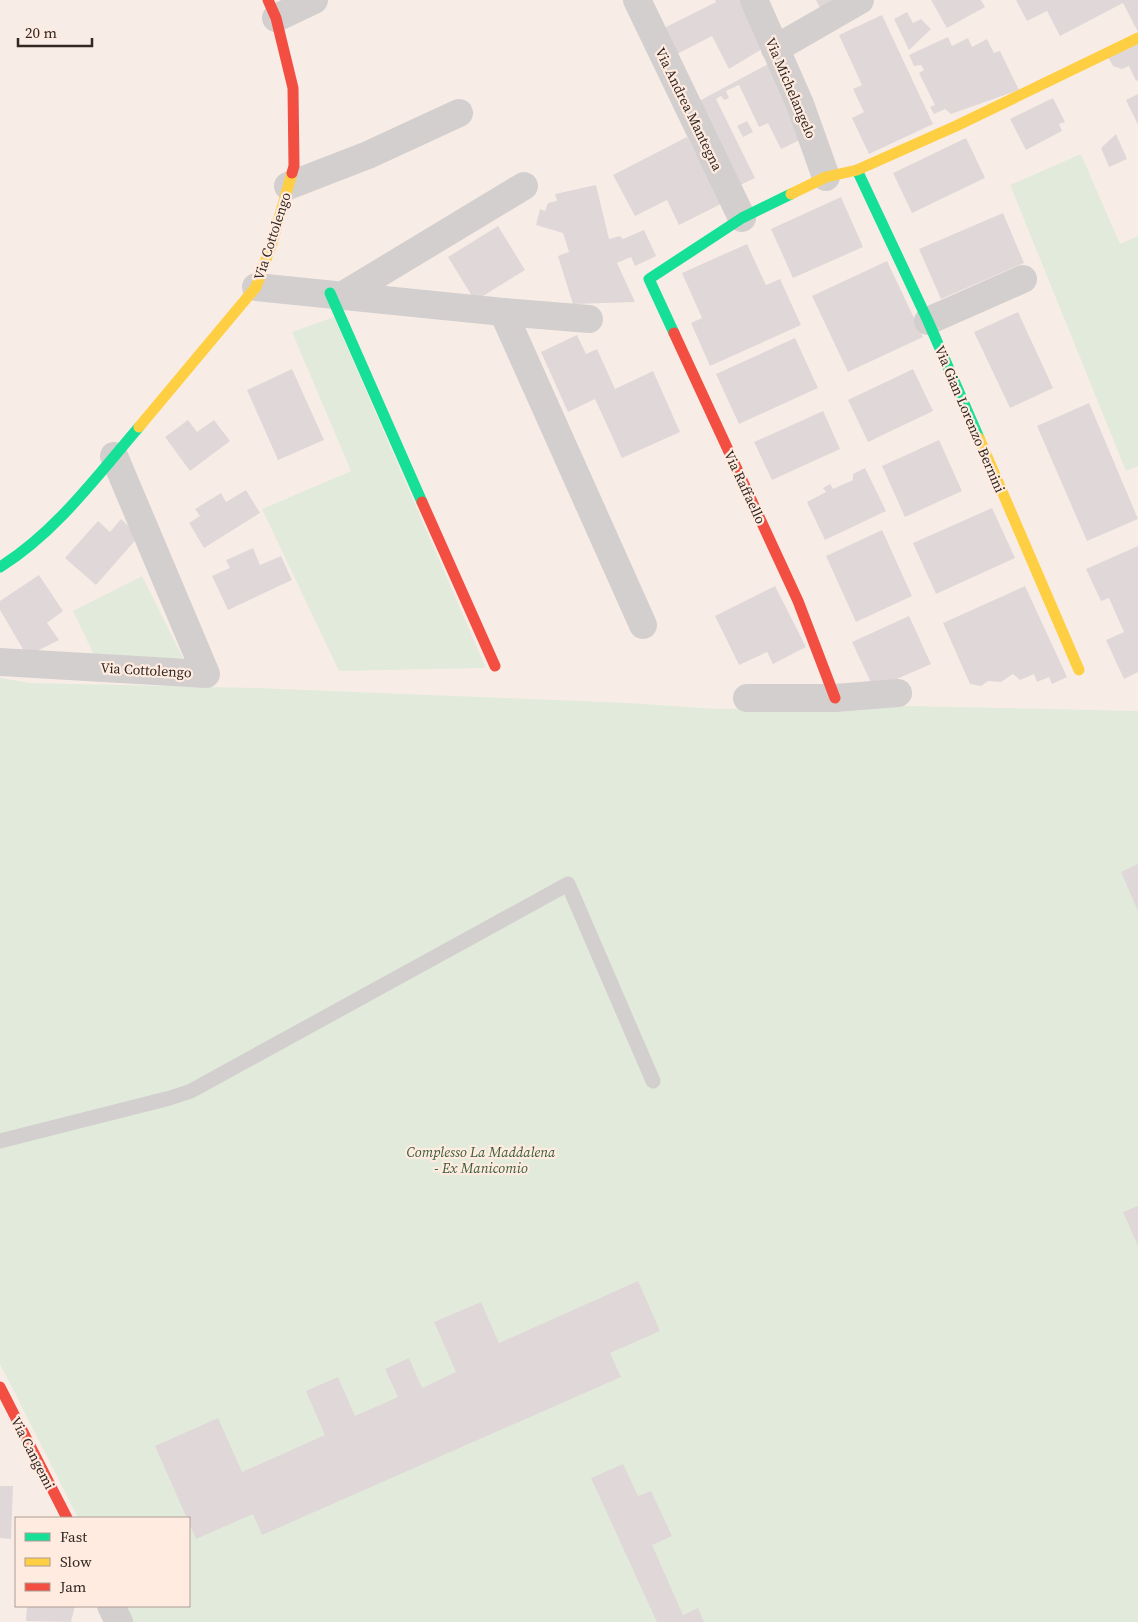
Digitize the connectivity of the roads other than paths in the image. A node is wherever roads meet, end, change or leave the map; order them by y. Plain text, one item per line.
1 (314, 0) edge
2 (637, 0) edge
3 (754, 0) edge
4 (860, 0) edge
5 (272, 9) edge
6 (1138, 38) edge
7 (775, 49) junction
8 (459, 113) dead end
9 (857, 170) junction
10 (826, 177) junction
11 (288, 186) junction
12 (524, 186) dead end
13 (742, 218) junction
14 (1023, 279) dead end
15 (256, 287) junction
16 (338, 294) junction
17 (503, 312) junction
18 (589, 319) dead end
19 (928, 321) junction
20 (114, 456) junction
21 (0, 568) edge
22 (643, 624) dead end
23 (0, 662) edge
24 (495, 666) dead end
25 (1079, 670) dead end
26 (898, 693) dead end
27 (747, 698) dead end
28 (835, 698) junction
29 (653, 1081) dead end
30 (0, 1140) edge
31 (0, 1387) edge
32 (65, 1517) edge
33 (112, 1607) edge
34 (119, 1622) edge

1 - 5 street
2 - 13 street, Via Andrea Mantegna
3 - 7 street, Via Michelangelo
4 - 7 street
5 - 11 street, Via Cottolengo
6 - 9 street
7 - 10 street, Via Michelangelo
8 - 11 street
9 - 10 street
9 - 19 street, Via Gian Lorenzo Bernini
10 - 13 street
11 - 15 street, Via Cottolengo
12 - 16 street
13 - 28 street, Via Raffaello
14 - 19 street
15 - 16 street
15 - 20 street, Via Cottolengo
16 - 17 street
16 - 24 street
17 - 18 street
17 - 22 street
19 - 25 street, Via Gian Lorenzo Bernini
20 - 21 street, Via Cottolengo
20 - 23 street, Via Cottolengo
26 - 28 street
27 - 28 street
29 - 30 lane
31 - 32 street, Via Cangemi
33 - 34 street

